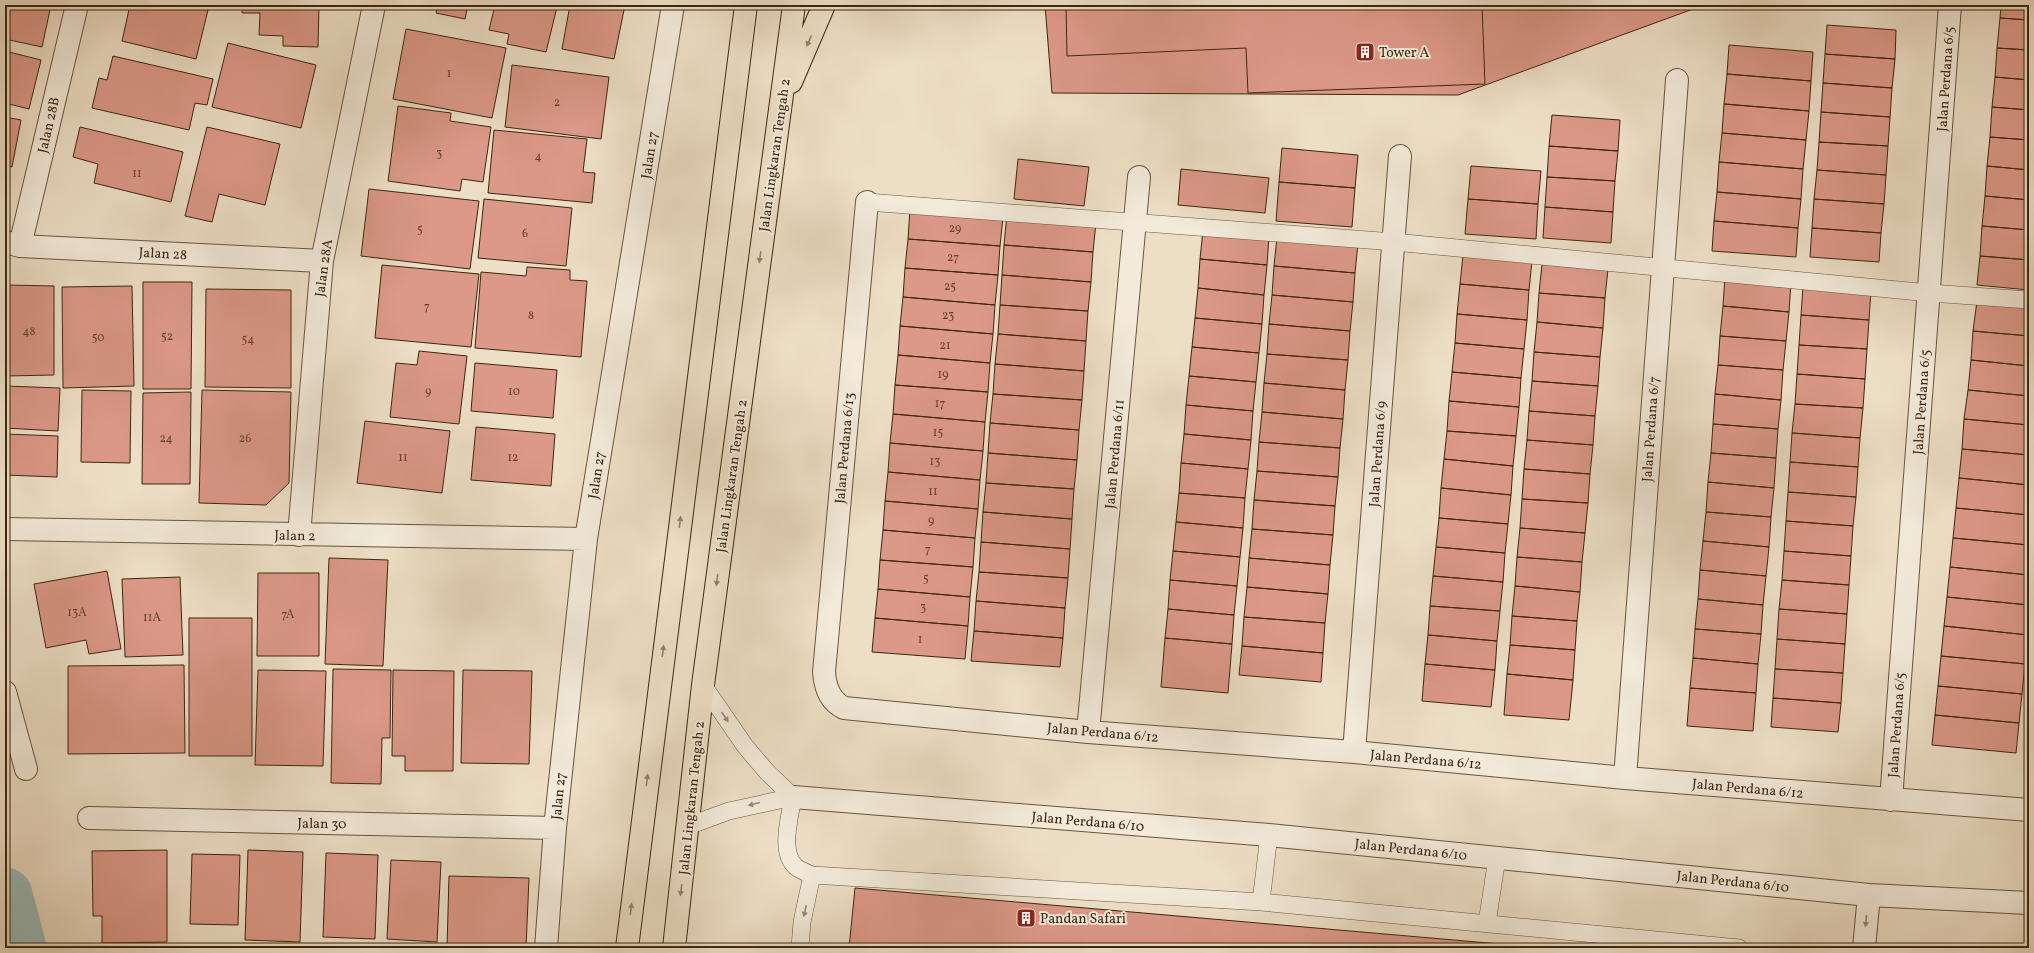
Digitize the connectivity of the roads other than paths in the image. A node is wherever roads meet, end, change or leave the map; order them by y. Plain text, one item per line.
1 (77, 5) edge
2 (374, 5) edge
3 (673, 5) edge
4 (746, 5) edge
5 (794, 5) edge
6 (824, 5) edge
7 (1950, 5) edge
8 (1677, 80) dead end
9 (780, 107) junction
10 (1400, 156) dead end
11 (1139, 177) dead end
12 (868, 202) joint
13 (1135, 223) junction
14 (1394, 242) junction
15 (12, 244) edge
16 (322, 261) junction
17 (1662, 267) junction
18 (1930, 293) junction
19 (2029, 300) edge
20 (5, 529) edge
21 (299, 535) junction
22 (586, 539) junction
23 (703, 685) junction
24 (5, 692) edge
25 (829, 694) joint
26 (1088, 732) junction
27 (1354, 752) junction
28 (26, 769) dead end
29 (1625, 778) junction
30 (793, 797) junction
31 (1891, 800) junction
32 (2029, 810) edge
33 (89, 818) dead end
34 (688, 826) junction
35 (555, 828) junction
36 (1269, 835) junction
37 (1497, 858) junction
38 (812, 875) junction
39 (1869, 895) junction
40 (1261, 902) junction
41 (2029, 903) edge
42 (1487, 923) junction
43 (546, 948) edge
44 (627, 948) edge
45 (674, 948) edge
46 (800, 948) edge
47 (1739, 948) edge
48 (1864, 948) edge

1 - 15 street, Jalan 28B
2 - 16 street, Jalan 28A
3 - 22 street, Jalan 27
44 -> 4 highway
5 - 9 highway, Jalan Lingkaran Tengah 2
6 -> 9 highway
7 - 18 street, Jalan Perdana 6/5
8 - 17 street, Jalan Perdana 6/7
9 -> 23 highway, Jalan Lingkaran Tengah 2
10 - 14 street, Jalan Perdana 6/9
11 - 13 street, Jalan Perdana 6/11
12 - 13 lane
12 - 25 street, Jalan Perdana 6/13
13 - 14 lane
13 - 26 street, Jalan Perdana 6/11
14 - 17 lane
14 - 27 street, Jalan Perdana 6/9
15 - 16 street, Jalan 28
16 - 21 street, Jalan 28A
17 - 18 lane
17 - 29 street, Jalan Perdana 6/7
18 - 19 lane
18 - 31 street, Jalan Perdana 6/5
20 - 21 street, Jalan 2
21 - 22 street, Jalan 2
22 - 35 street, Jalan 27
23 -> 30 lane
23 - 34 highway, Jalan Lingkaran Tengah 2
24 - 28 street
25 - 26 street, Jalan Perdana 6/12
26 - 27 street, Jalan Perdana 6/12
27 - 29 street, Jalan Perdana 6/12
29 - 31 street, Jalan Perdana 6/12
30 -> 34 lane
30 - 36 street, Jalan Perdana 6/10
30 - 38 lane
31 - 32 street, Jalan Perdana 6/12
33 - 35 street, Jalan 30
34 -> 45 highway, Jalan Lingkaran Tengah 2
35 - 43 street, Jalan 27
36 - 37 street, Jalan Perdana 6/10
36 - 40 lane
37 - 39 street, Jalan Perdana 6/10
37 - 42 lane
38 - 40 lane
38 -> 46 lane
39 - 41 street, Jalan Perdana 6/10
39 -> 48 street
40 - 42 lane
42 - 47 lane

